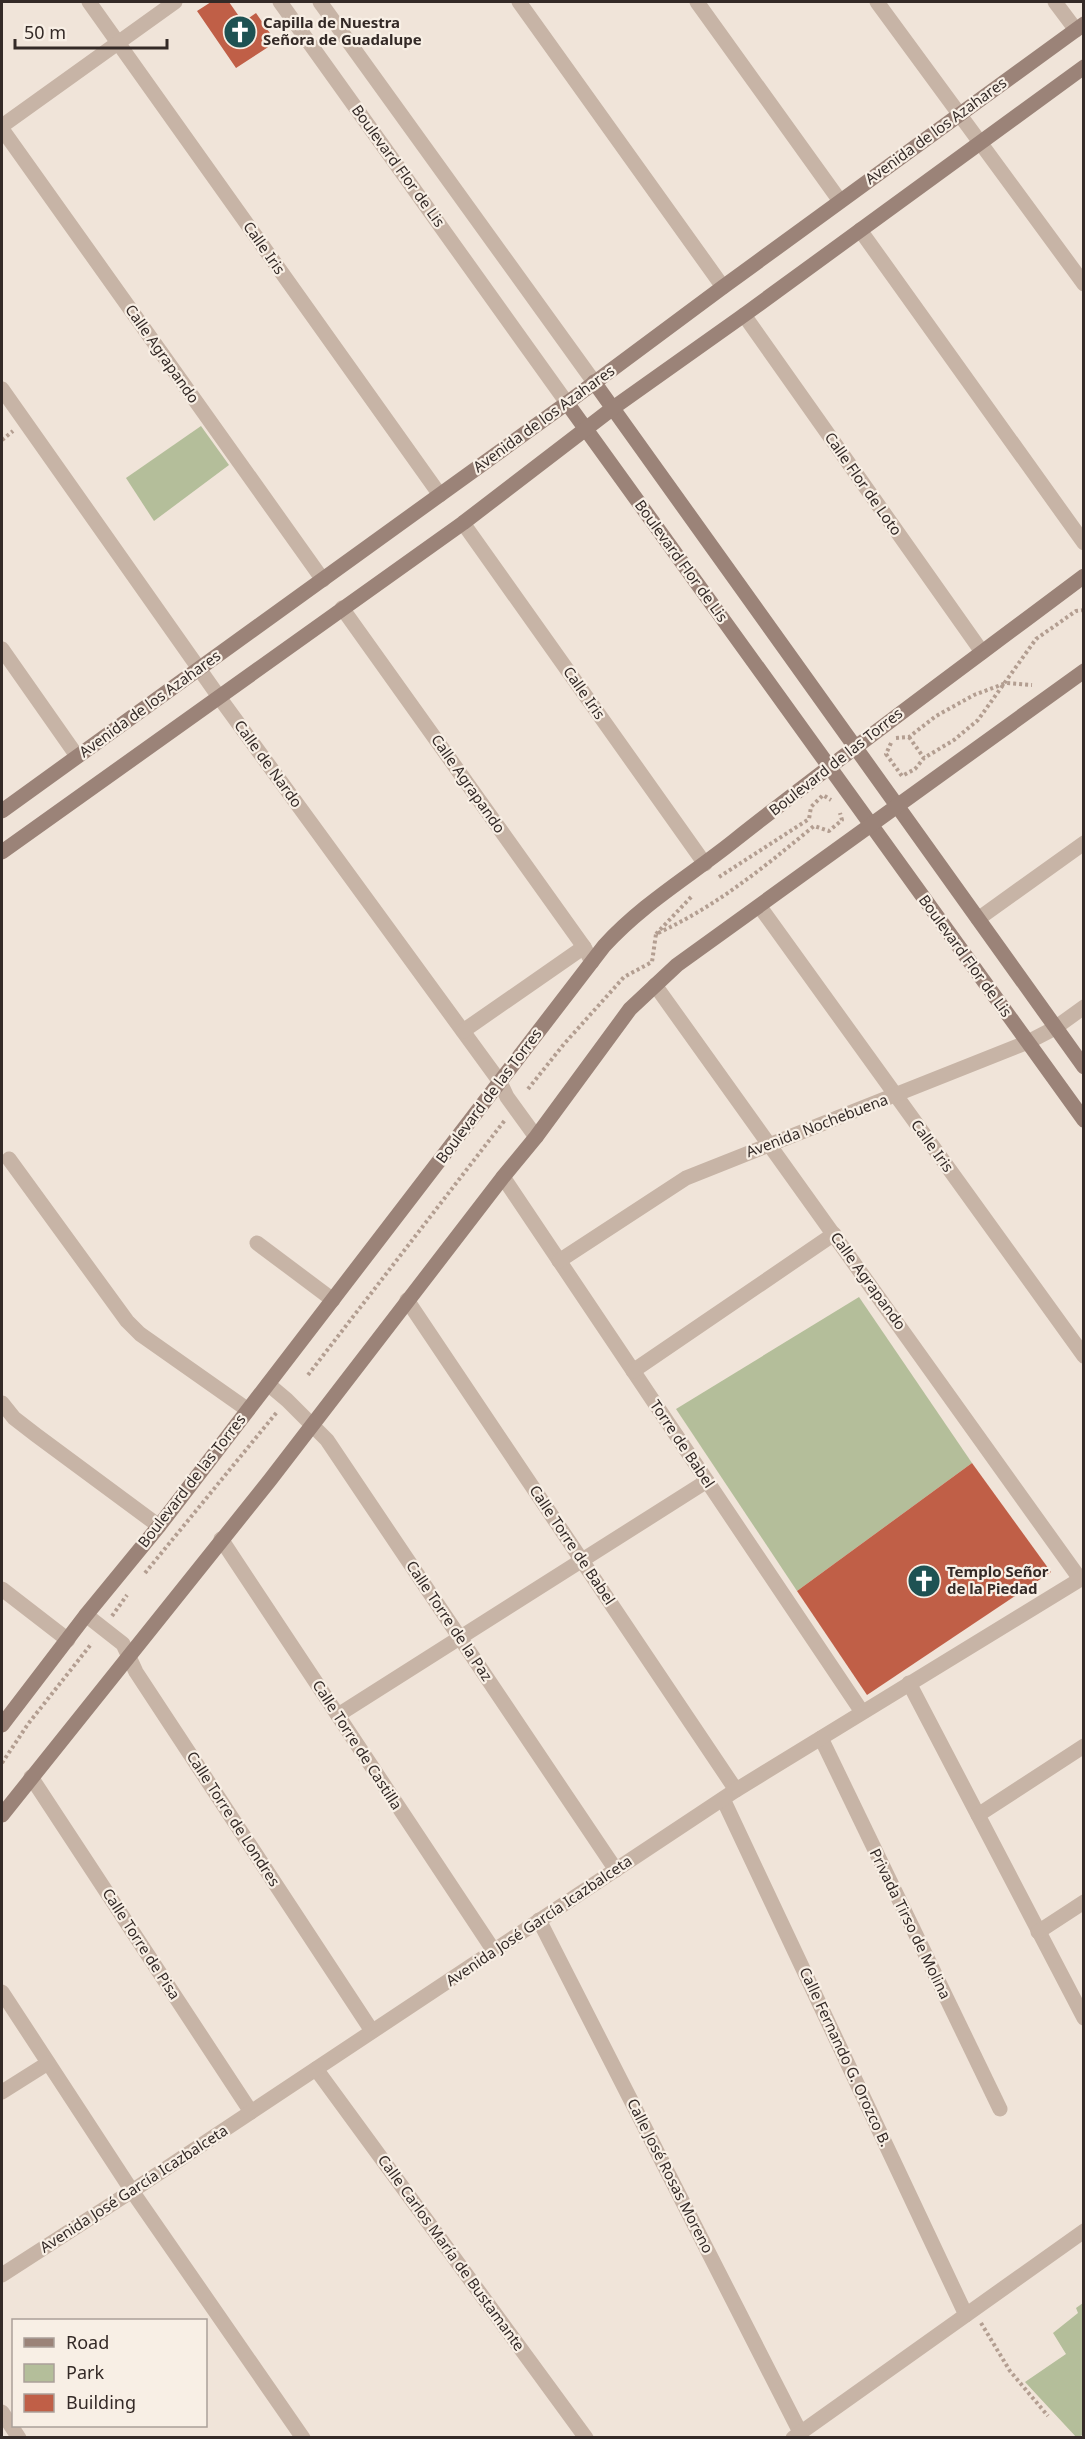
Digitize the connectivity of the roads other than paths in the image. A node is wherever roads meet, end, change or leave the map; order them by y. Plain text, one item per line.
1 (89, 2) edge
2 (175, 2) edge
3 (280, 2) edge
4 (320, 2) edge
5 (519, 2) edge
6 (697, 2) edge
7 (877, 2) edge
8 (1055, 2) edge
9 (1079, 27) edge
10 (118, 43) junction
11 (1083, 67) edge
12 (960, 114) junction
13 (2, 128) edge
14 (980, 142) junction
15 (840, 201) junction
16 (860, 230) junction
17 (1083, 284) edge
18 (723, 287) junction
19 (744, 315) junction
20 (594, 382) junction
21 (2, 389) edge
22 (567, 403) junction
23 (613, 408) junction
24 (585, 428) junction
25 (440, 495) junction
26 (463, 523) junction
27 (1083, 543) edge
28 (1083, 576) edge
29 (322, 580) junction
30 (342, 608) junction
31 (2, 649) edge
32 (982, 652) junction
33 (199, 668) junction
34 (1083, 671) edge
35 (219, 697) junction
36 (854, 747) junction
37 (77, 756) junction
38 (828, 766) junction
39 (897, 806) junction
40 (2, 810) edge
41 (870, 824) junction
42 (1083, 843) edge
43 (2, 852) edge
44 (705, 864) junction
45 (760, 907) junction
46 (978, 919) junction
47 (584, 947) junction
48 (592, 962) junction
49 (655, 985) junction
50 (1083, 1007) edge
51 (1055, 1028) junction
52 (463, 1031) junction
53 (1028, 1042) junction
54 (1083, 1067) edge
55 (500, 1082) junction
56 (896, 1096) junction
57 (1083, 1120) edge
58 (536, 1137) junction
59 (770, 1145) junction
60 (9, 1159) dead end
61 (503, 1177) junction
62 (834, 1234) junction
63 (257, 1243) dead end
64 (559, 1261) junction
65 (333, 1300) junction
66 (407, 1300) junction
67 (1083, 1356) edge
68 (633, 1371) junction
69 (268, 1384) junction
70 (2, 1403) edge
71 (248, 1410) junction
72 (312, 1424) junction
73 (707, 1481) junction
74 (159, 1526) junction
75 (221, 1539) junction
76 (582, 1560) junction
77 (1082, 1578) edge
78 (2, 1589) edge
79 (86, 1615) junction
80 (459, 1637) junction
81 (68, 1640) junction
82 (129, 1655) junction
83 (909, 1683) junction
84 (862, 1712) junction
85 (338, 1715) junction
86 (2, 1725) edge
87 (820, 1738) junction
88 (1083, 1746) edge
89 (31, 1777) junction
90 (736, 1790) junction
91 (723, 1799) junction
92 (2, 1815) edge
93 (978, 1815) junction
94 (616, 1870) junction
95 (1083, 1902) edge
96 (540, 1920) junction
97 (1038, 1932) junction
98 (494, 1951) junction
99 (2, 1992) edge
100 (1083, 2018) edge
101 (372, 2031) junction
102 (48, 2063) junction
103 (316, 2069) junction
104 (2, 2092) edge
105 (1000, 2109) dead end
106 (251, 2112) junction
107 (132, 2191) junction
108 (1083, 2231) edge
109 (2, 2275) edge
110 (970, 2312) junction
111 (2, 2412) edge
112 (797, 2435) edge
113 (19, 2438) edge
114 (303, 2438) edge
115 (586, 2438) edge

1 - 10 street, Calle Iris
2 - 10 street
3 - 22 street, Boulevard Flor de Lis
4 - 20 street, Boulevard Flor de Lis
5 - 18 street
6 - 15 street
7 - 12 street
8 - 9 street
9 - 12 street, Avenida de los Azahares
10 - 13 street
10 - 25 street, Calle Iris
11 - 14 street
12 - 14 street
12 - 15 street, Avenida de los Azahares
13 - 29 street, Calle Agrapando
14 - 16 street
14 - 17 street
15 - 18 street, Avenida de los Azahares
16 - 19 street
16 - 27 street
18 - 20 street, Avenida de los Azahares
19 - 23 street
19 - 32 street, Calle Flor de Loto
20 - 22 street, Avenida de los Azahares
20 - 23 street, Boulevard Flor de Lis
21 - 33 street, Calle de Nardo
22 - 24 street, Boulevard Flor de Lis
22 - 25 street, Avenida de los Azahares
23 - 24 street
23 - 36 street, Boulevard Flor de Lis
24 - 26 street
24 - 38 street, Boulevard Flor de Lis
25 - 29 street, Avenida de los Azahares
26 - 30 street
26 - 44 street, Calle Iris
28 - 32 street, Boulevard de las Torres
29 - 33 street, Avenida de los Azahares
30 - 35 street
30 - 47 street, Calle Agrapando
31 - 37 street
32 - 36 street, Boulevard de las Torres
33 - 35 street, Calle de Nardo
33 - 37 street, Avenida de los Azahares
34 - 39 street
35 - 43 street
35 - 52 street, Calle de Nardo
36 - 38 street, Boulevard de las Torres
36 - 39 street, Boulevard Flor de Lis
37 - 40 street, Avenida de los Azahares
38 - 41 street, Boulevard Flor de Lis
38 - 44 street, Boulevard de las Torres
39 - 41 street
39 - 46 street, Boulevard Flor de Lis
41 - 45 street
41 - 53 street, Boulevard Flor de Lis
42 - 46 street
44 - 48 street, Boulevard de las Torres
45 - 49 street
45 - 56 street, Calle Iris
46 - 51 street, Boulevard Flor de Lis
47 - 48 street, Calle Agrapando
47 - 52 street
48 - 55 street, Boulevard de las Torres
49 - 58 street
49 - 59 street, Calle Agrapando
50 - 51 street, Avenida Nochebuena
51 - 53 street, Avenida Nochebuena
51 - 54 street, Boulevard Flor de Lis
52 - 55 street, Calle de Nardo
53 - 56 street, Avenida Nochebuena
53 - 57 street, Boulevard Flor de Lis
55 - 58 street, Calle de Nardo
55 - 65 street, Boulevard de las Torres
56 - 59 street, Avenida Nochebuena
56 - 67 street, Calle Iris
58 - 61 street
59 - 62 street, Calle Agrapando
59 - 64 street, Avenida Nochebuena
60 - 71 street
61 - 64 street, Torre de Babel
61 - 66 street
62 - 68 street
62 - 77 street, Calle Agrapando
63 - 65 street
64 - 68 street, Torre de Babel
65 - 69 street, Boulevard de las Torres
66 - 72 street
66 - 76 street, Calle Torre de Babel
68 - 73 street, Torre de Babel
69 - 71 street, Boulevard de las Torres
69 - 72 street, Calle Torre de la Paz
70 - 74 street
71 - 74 street, Boulevard de las Torres
72 - 75 street
72 - 80 street, Calle Torre de la Paz
73 - 76 street
73 - 84 street, Torre de Babel
74 - 79 street, Boulevard de las Torres
75 - 82 street
75 - 85 street, Calle Torre de Castilla
76 - 80 street
76 - 90 street, Calle Torre de Babel
77 - 83 street, Avenida José García Icazbalceta
78 - 81 street
79 - 81 street, Boulevard de las Torres
79 - 82 street, Calle Torre de Londres
80 - 85 street
80 - 94 street, Calle Torre de la Paz
81 - 86 street, Boulevard de las Torres
82 - 89 street
82 - 101 street, Calle Torre de Londres
83 - 84 street, Avenida José García Icazbalceta
83 - 93 street
84 - 87 street, Avenida José García Icazbalceta
85 - 98 street, Calle Torre de Castilla
87 - 90 street, Avenida José García Icazbalceta
87 - 105 street, Privada Tirso de Molina
88 - 93 street
89 - 92 street
89 - 106 street, Calle Torre de Pisa
90 - 91 street, Avenida José García Icazbalceta
91 - 94 street, Avenida José García Icazbalceta
91 - 110 street, Calle Fernando G. Orozco B.
93 - 97 street
94 - 96 street, Avenida José García Icazbalceta
95 - 97 street
96 - 98 street, Avenida José García Icazbalceta
96 - 112 street, Calle José Rosas Moreno
97 - 100 street
98 - 101 street, Avenida José García Icazbalceta
99 - 102 street
101 - 103 street, Avenida José García Icazbalceta
102 - 104 street
102 - 107 street
103 - 106 street, Avenida José García Icazbalceta
103 - 115 street, Calle Carlos María de Bustamante
106 - 107 street, Avenida José García Icazbalceta
107 - 109 street, Avenida José García Icazbalceta
107 - 114 street
108 - 110 street
110 - 112 street
111 - 113 street

